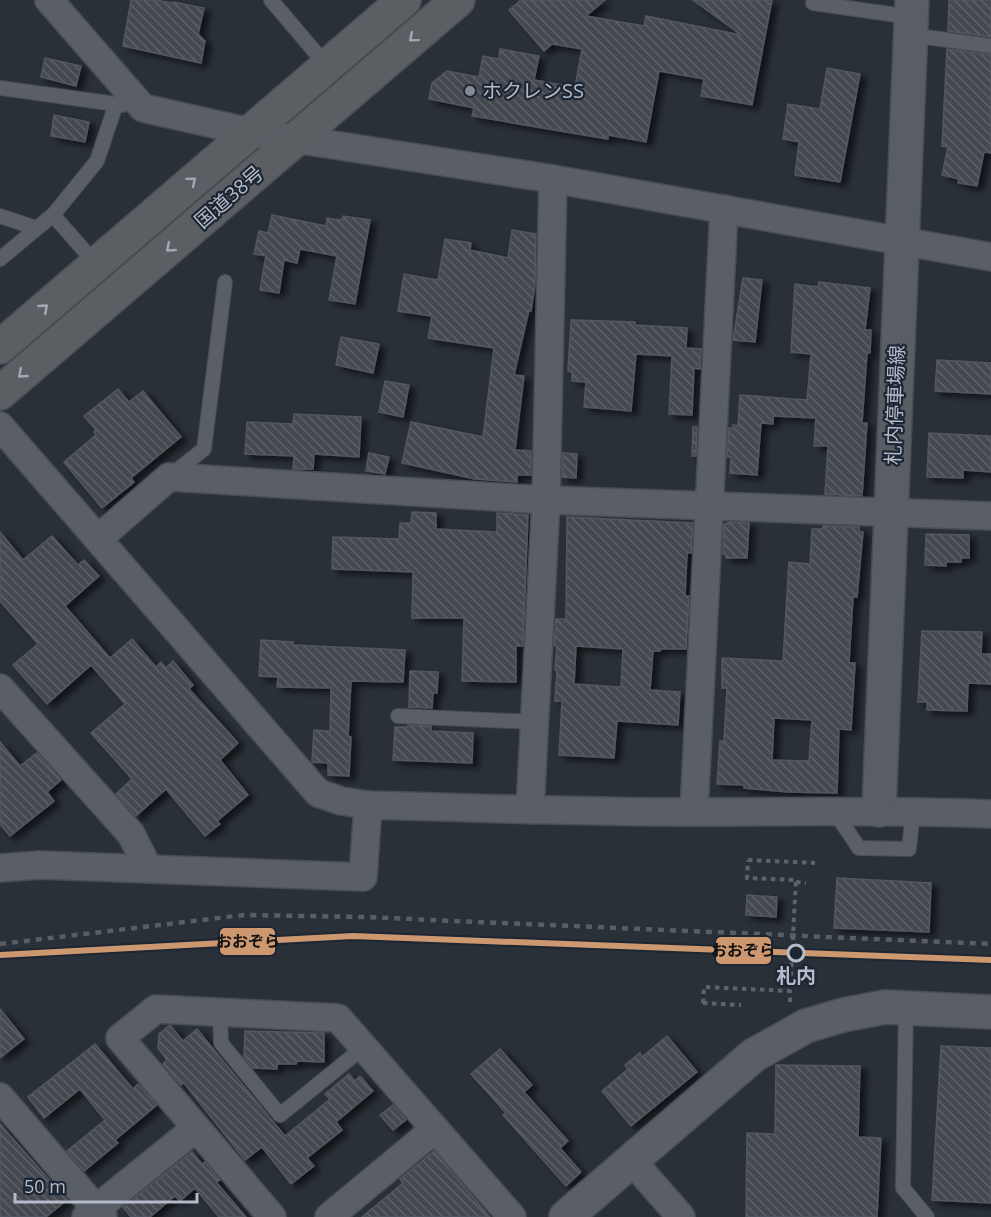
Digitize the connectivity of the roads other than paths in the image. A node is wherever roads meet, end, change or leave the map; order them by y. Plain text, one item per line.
1 (271, 0) edge
2 (404, 0) edge
3 (458, 0) edge
4 (56, 3) edge
5 (813, 3) dead end
6 (912, 17) edge
7 (991, 46) edge
8 (327, 66) junction
9 (0, 88) edge
10 (116, 104) junction
11 (143, 108) junction
12 (250, 132) junction
13 (298, 138) junction
14 (553, 179) junction
15 (724, 209) junction
16 (52, 215) junction
17 (0, 216) edge
18 (36, 228) junction
19 (902, 240) junction
20 (991, 257) edge
21 (0, 259) edge
22 (96, 264) junction
23 (225, 282) dead end
24 (0, 347) edge
25 (0, 393) edge
26 (0, 426) edge
27 (169, 477) junction
28 (546, 500) junction
29 (711, 505) junction
30 (891, 513) junction
31 (991, 516) edge
32 (99, 538) junction
33 (0, 688) edge
34 (398, 716) dead end
35 (535, 722) junction
36 (368, 805) junction
37 (530, 810) junction
38 (879, 810) junction
39 (834, 811) junction
40 (913, 811) junction
41 (694, 812) junction
42 (991, 814) edge
43 (0, 868) edge
44 (148, 868) junction
45 (906, 1008) junction
46 (220, 1012) junction
47 (991, 1012) edge
48 (364, 1047) junction
49 (0, 1096) edge
50 (195, 1128) junction
51 (435, 1128) junction
52 (632, 1161) junction
53 (95, 1214) edge
54 (272, 1217) edge
55 (329, 1217) edge
56 (512, 1217) edge
57 (566, 1217) edge
58 (681, 1217) edge
59 (927, 1217) edge

1 - 8 lane
2 - 8 highway, 国道38号
3 -> 13 highway, 国道38号
4 - 11 street
5 - 6 lane
6 - 7 lane
6 - 19 main road, 札内停車場線
8 - 12 highway, 国道38号
9 - 10 lane
10 - 11 lane
10 - 16 lane
11 - 12 street
12 - 13 street
22 -> 12 highway, 国道38号
13 - 14 street
13 -> 25 highway, 国道38号
14 - 15 street
14 - 28 street
15 - 19 street
15 - 29 street
16 - 18 lane
16 - 22 lane
17 - 18 lane
18 - 21 lane
19 - 20 street
19 - 30 main road, 札内停車場線
24 -> 22 highway, 国道38号
23 - 27 lane
26 - 32 street
27 - 28 street
27 - 32 street
28 - 29 street
28 - 35 street
29 - 30 street
29 - 41 street
30 - 31 street
30 - 38 main road, 札内停車場線
32 - 36 street
33 - 44 street
34 - 35 lane
35 - 37 street
36 - 37 street
36 - 44 street
37 - 41 street
38 - 39 street
38 - 40 street
39 - 40 lane
39 - 41 street
40 - 42 street
43 - 44 street
45 - 47 street
45 - 52 street
45 - 59 lane
46 - 48 street
46 - 48 lane
46 - 50 street
48 - 51 street
49 - 53 street
50 - 53 street
50 - 54 street
51 - 55 street
51 - 56 street
52 - 57 street
52 - 58 street

